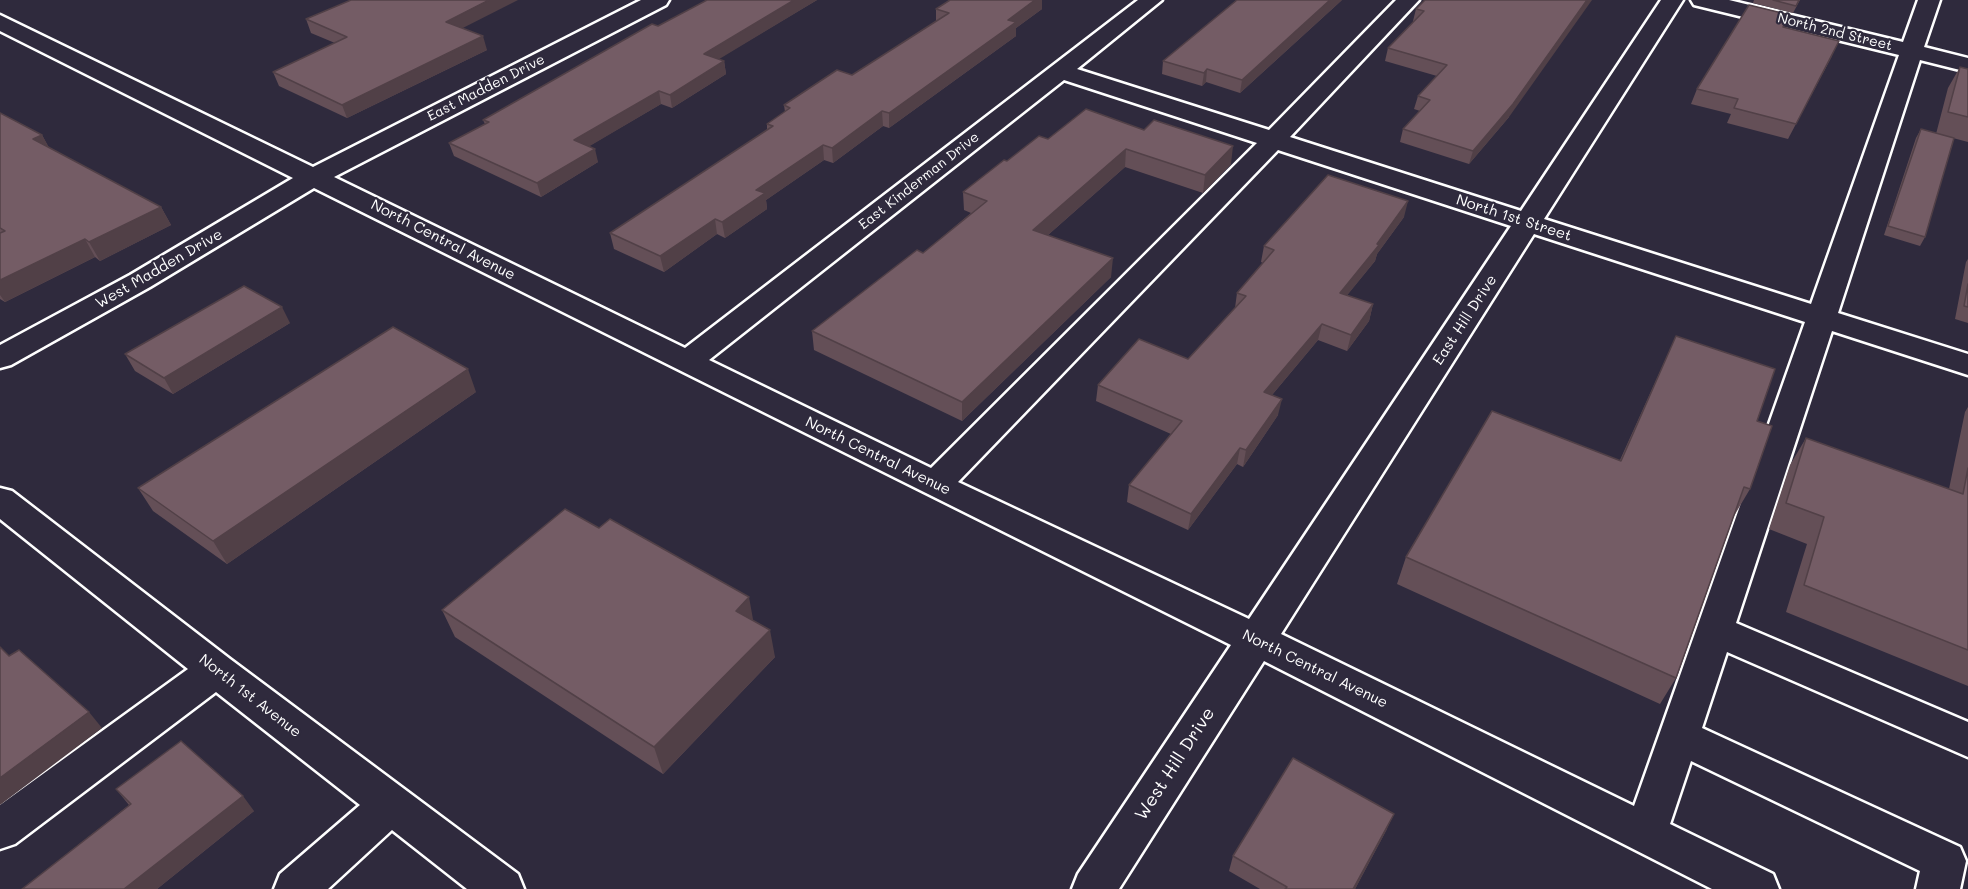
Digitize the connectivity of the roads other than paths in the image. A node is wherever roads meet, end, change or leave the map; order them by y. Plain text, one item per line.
1 (657, 0) edge
2 (1151, 0) edge
3 (1408, 0) edge
4 (1672, 0) edge
5 (1702, 0) edge
6 (1929, 0) edge
7 (0, 22) edge
8 (1913, 52) junction
9 (1968, 65) edge
10 (1060, 71) junction
11 (1274, 140) junction
12 (315, 176) junction
13 (1528, 222) junction
14 (1821, 317) junction
15 (0, 358) edge
16 (687, 362) junction
17 (1968, 365) edge
18 (935, 484) junction
19 (0, 500) edge
20 (1714, 630) junction
21 (1257, 640) junction
22 (216, 670) junction
23 (1679, 736) junction
24 (1968, 740) edge
25 (391, 804) junction
26 (0, 830) edge
27 (1646, 833) junction
28 (1950, 872) edge
29 (296, 889) edge
30 (502, 889) edge
31 (1094, 889) edge
32 (1757, 889) edge

1 - 12 street, East Madden Drive
2 - 10 street, East Kinderman Drive
3 - 11 street
4 - 13 street, East Hill Drive
5 - 8 street, North 2nd Street
6 - 8 street
7 - 12 street, North Central Avenue
8 - 9 street, North 2nd Street
8 - 14 street
10 - 11 street, North 1st Street
10 - 16 street, East Kinderman Drive
11 - 13 street, North 1st Street
11 - 18 street
12 - 15 street, West Madden Drive
12 - 16 street, North Central Avenue
13 - 14 street, North 1st Street
13 - 21 street, East Hill Drive
14 - 17 street, North 1st Street
14 - 20 street
16 - 18 street, North Central Avenue
18 - 21 street, North Central Avenue
19 - 22 street, North 1st Avenue
20 - 23 street
20 - 24 street
21 - 27 street, North Central Avenue
21 - 31 street, West Hill Drive
22 - 25 street, North 1st Avenue
22 - 26 street
23 - 27 street
23 - 28 street
25 - 29 street
25 - 30 street, North 1st Avenue
27 - 32 street, North Central Avenue

